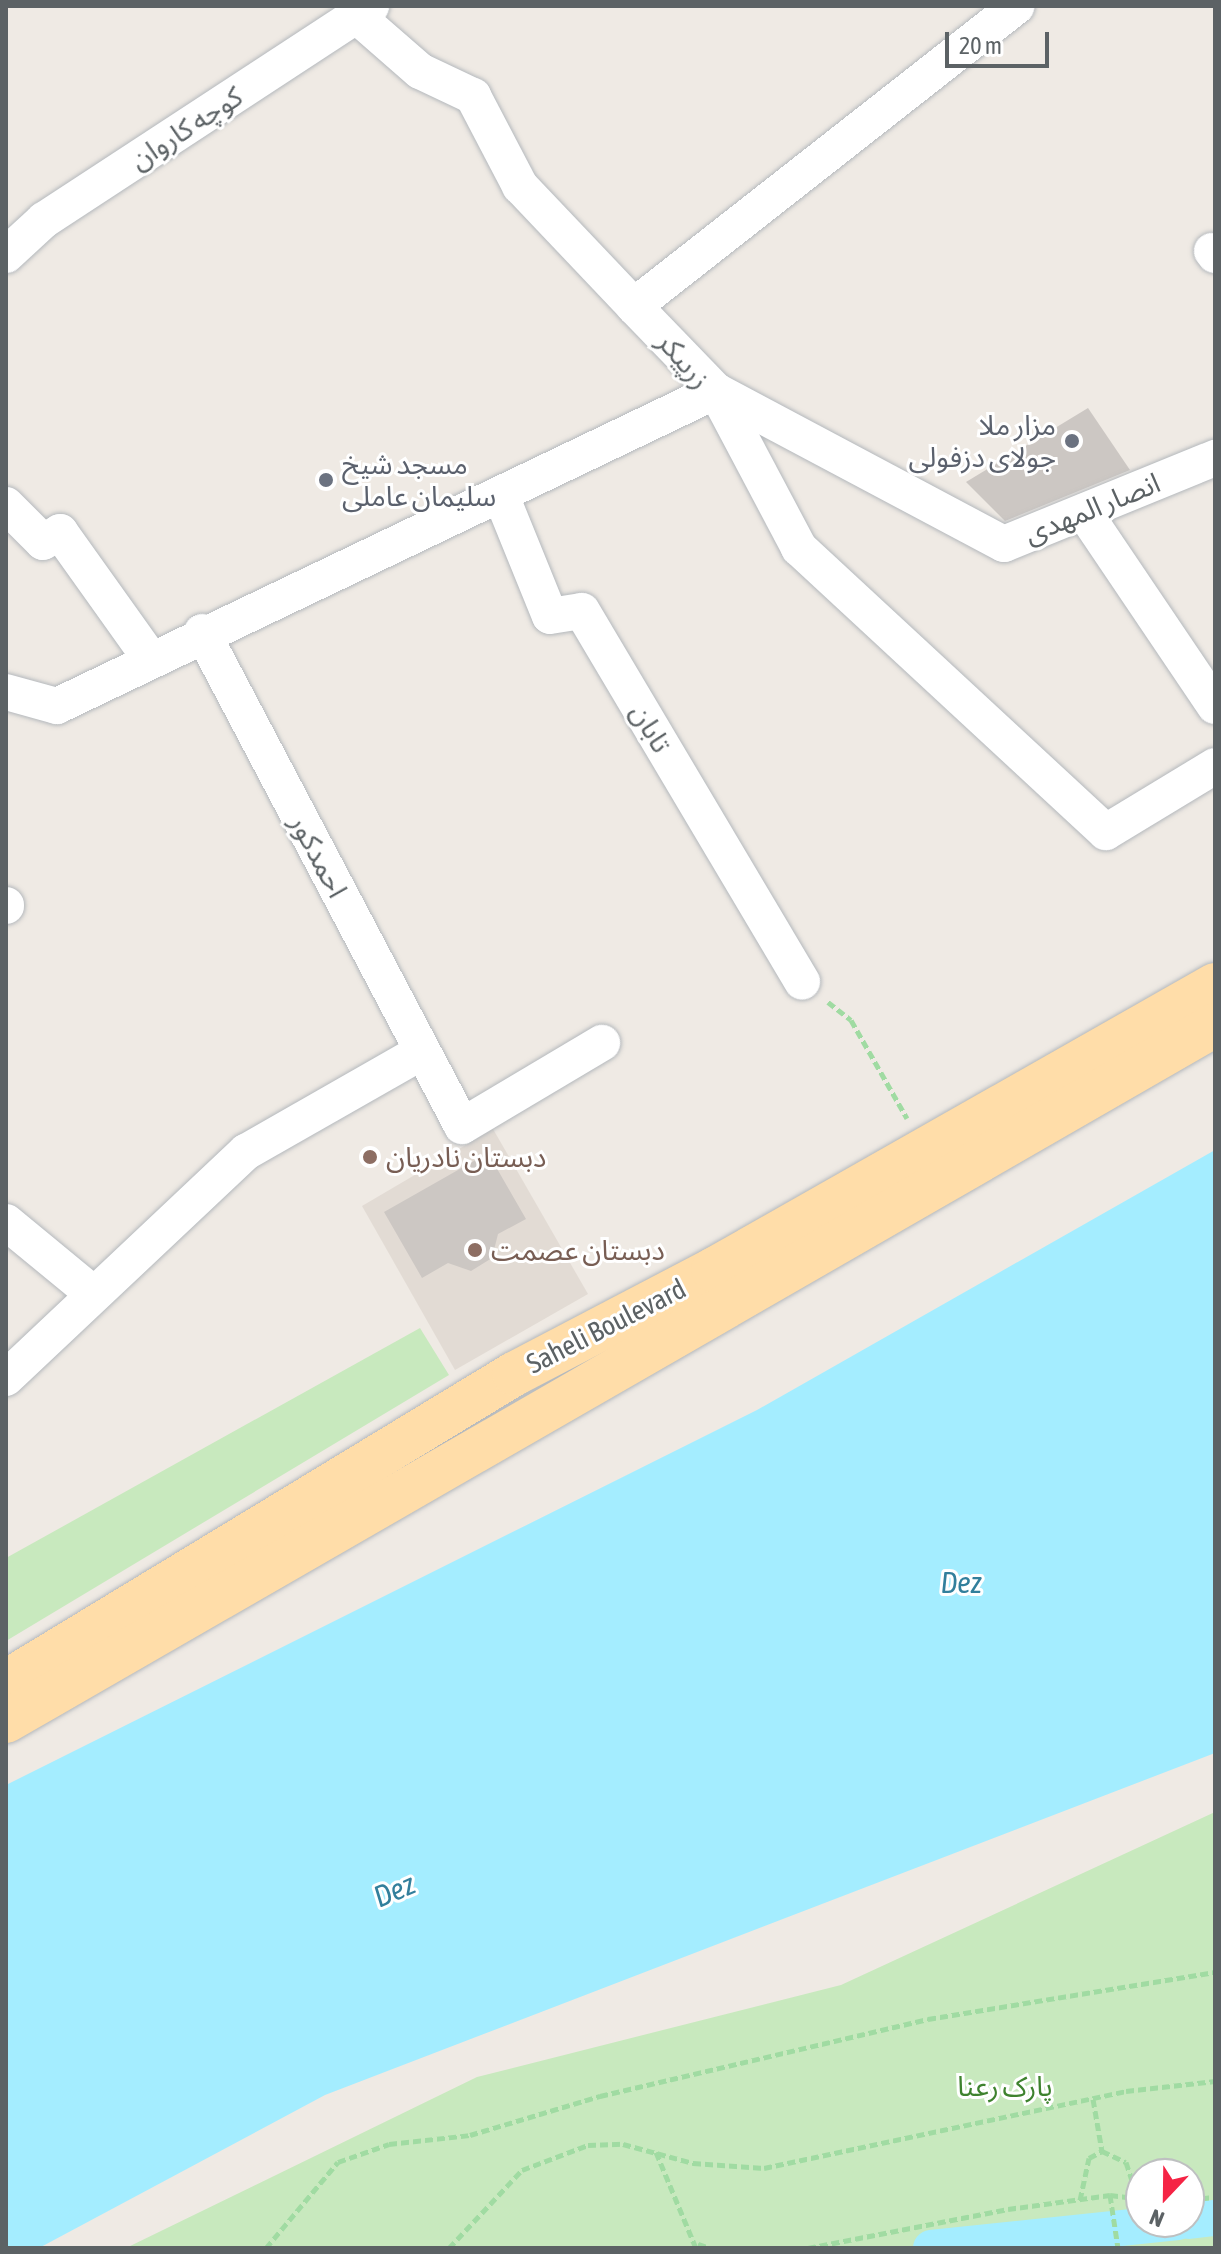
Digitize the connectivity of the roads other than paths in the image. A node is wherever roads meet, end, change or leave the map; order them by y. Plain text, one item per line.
1 (1016, 6) edge
2 (364, 11) edge
3 (6, 255) edge
4 (634, 306) junction
5 (716, 391) junction
6 (1215, 458) edge
7 (502, 498) junction
8 (6, 505) edge
9 (1084, 512) junction
10 (202, 632) junction
11 (150, 658) junction
12 (6, 692) edge
13 (1215, 706) edge
14 (1215, 766) edge
15 (1215, 971) edge
16 (802, 982) road end
17 (1215, 985) edge
18 (1168, 1011) junction
19 (1215, 1025) edge
20 (602, 1043) dead end
21 (421, 1052) junction
22 (6, 1222) edge
23 (91, 1292) junction
24 (514, 1374) junction
25 (6, 1378) edge
26 (540, 1416) junction
27 (6, 1682) edge
28 (6, 1721) edge

1 - 4 lane, زرپیکر
2 - 3 lane, کوچه کاروان
2 - 4 lane
4 - 5 lane, زرپیکر
5 - 7 lane, زرپیکر
5 - 9 lane, انصار المهدی
5 - 14 lane
6 - 9 lane, انصار المهدی
7 - 10 lane, زرپیکر
7 - 16 lane, تابان
8 - 11 lane
9 - 13 lane
10 - 11 lane
10 - 21 lane, احمدکور
11 - 12 lane
15 - 18 main road
17 - 18 main road, Saheli Boulevard
18 - 24 main road, Saheli Boulevard
19 - 26 main road, Saheli Boulevard
20 - 21 lane, احمدکور
21 - 23 lane
22 - 23 lane
23 - 25 lane
24 - 26 main road
24 - 27 main road, Saheli Boulevard
26 - 28 main road, Saheli Boulevard

